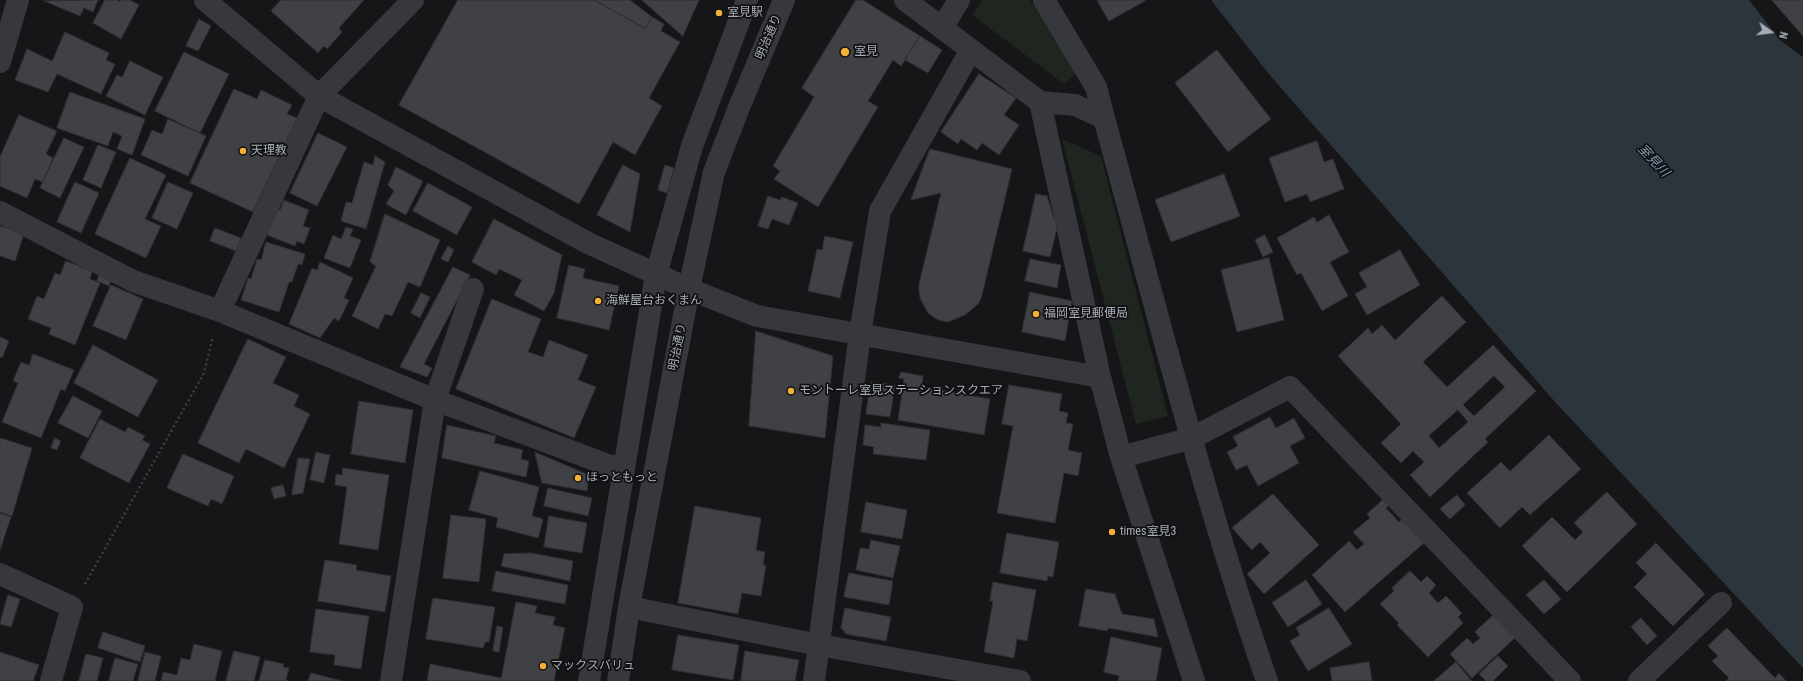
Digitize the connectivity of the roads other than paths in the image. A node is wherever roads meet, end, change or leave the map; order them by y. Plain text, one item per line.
1 (18, 0) edge
2 (205, 0) edge
3 (413, 0) edge
4 (747, 0) edge
5 (784, 0) edge
6 (905, 0) edge
7 (959, 0) edge
8 (1044, 0) edge
9 (942, 28) junction
10 (971, 50) junction
11 (0, 62) edge
12 (319, 96) junction
13 (1040, 102) junction
14 (1104, 118) junction
15 (0, 212) edge
16 (656, 275) junction
17 (473, 289) dead end
18 (689, 289) junction
19 (220, 311) junction
20 (860, 334) junction
21 (1100, 377) junction
22 (435, 400) junction
23 (1192, 438) junction
24 (1122, 457) junction
25 (624, 468) junction
26 (0, 574) edge
27 (1721, 603) dead end
28 (629, 607) junction
29 (819, 645) junction
30 (51, 681) edge
31 (391, 681) edge
32 (589, 681) edge
33 (618, 681) edge
34 (814, 681) edge
35 (1020, 681) edge
36 (1194, 681) edge
37 (1268, 681) edge
38 (1570, 681) edge
39 (1639, 681) edge

1 - 11 street
2 - 12 street
3 - 12 street
4 - 16 street
5 - 18 street, 明治通り
6 - 9 street
7 - 9 street
8 - 14 street
9 - 10 street
10 - 13 street
10 - 20 street
12 - 16 street
12 - 19 street
13 - 14 street
13 - 21 street
14 - 23 street
15 - 19 street
16 - 18 street
16 - 25 street
17 - 22 street
18 - 20 street
18 - 28 street, 明治通り
19 - 22 street
20 - 21 street
20 - 29 street
21 - 24 street
22 - 25 street
22 - 31 street
23 - 24 street
23 - 37 street
23 - 38 street
24 - 36 street
25 - 32 street
26 - 30 street
27 - 39 street
28 - 29 street
28 - 33 street, 明治通り
29 - 34 street
29 - 35 street

